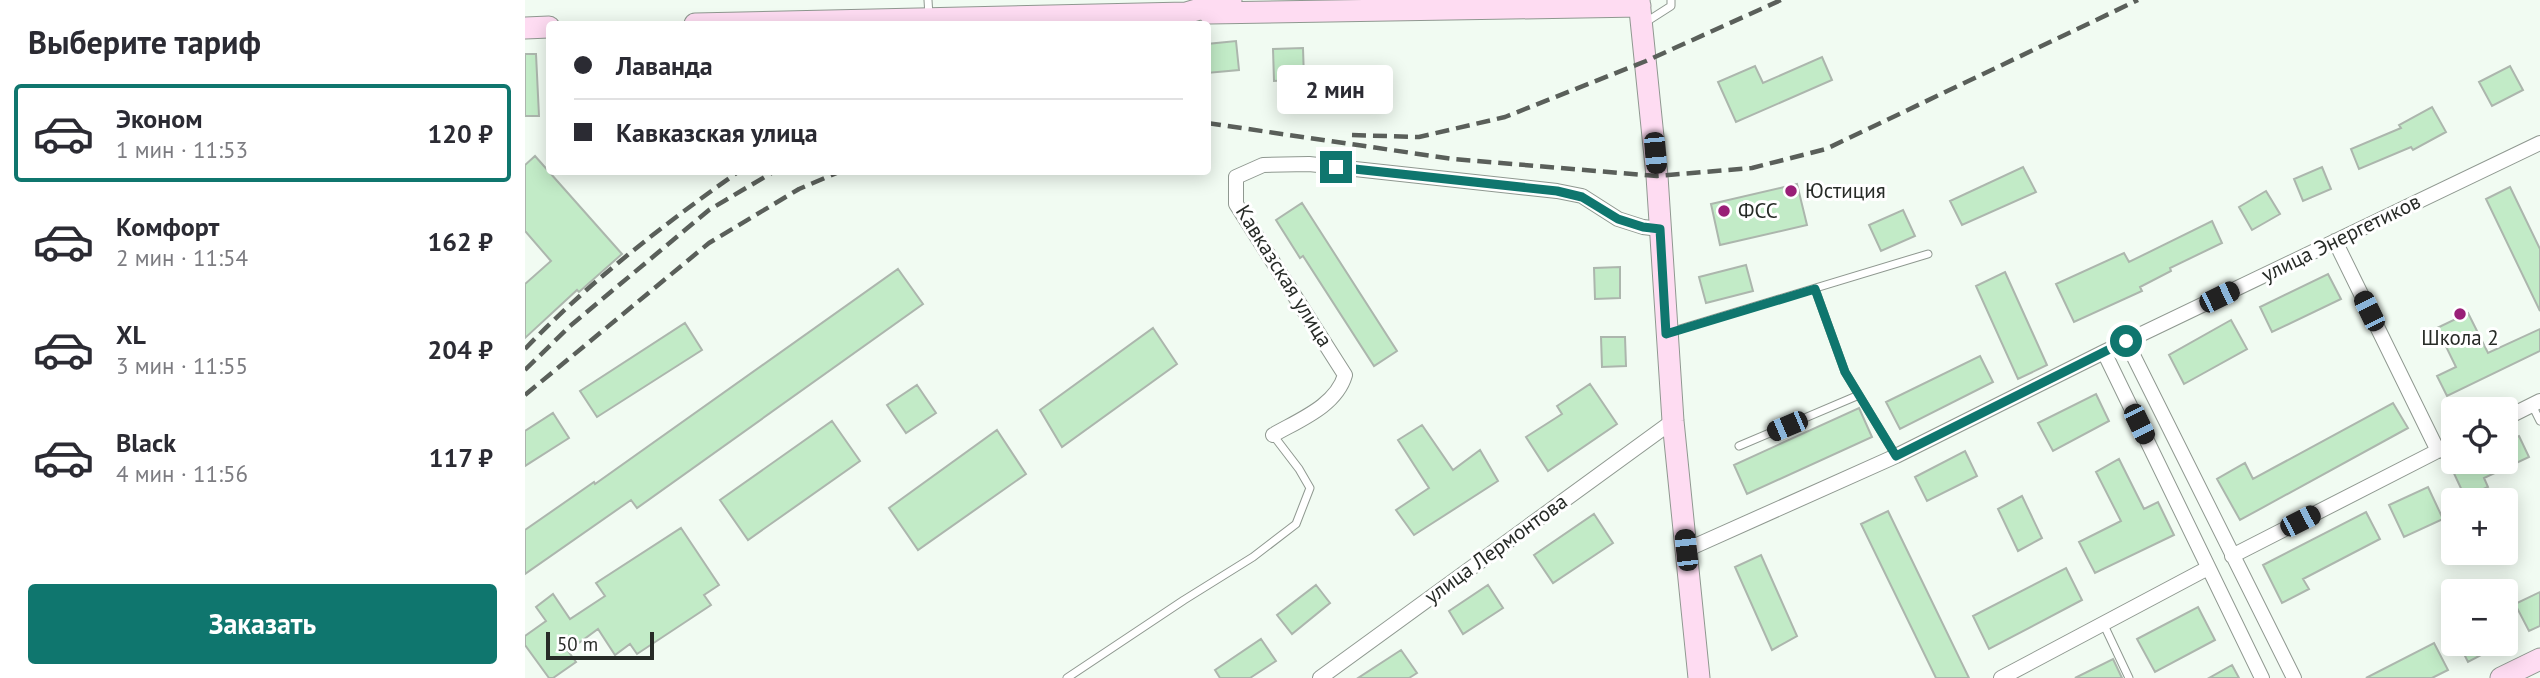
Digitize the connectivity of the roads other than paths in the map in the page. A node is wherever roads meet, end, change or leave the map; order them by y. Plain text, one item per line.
1 (1231, 0) edge
2 (1671, 0) edge
3 (1499, 4) edge
4 (929, 10) edge
5 (1640, 10) edge
6 (1186, 13) junction
7 (745, 21) edge
8 (546, 27) edge
9 (525, 28) edge
10 (2540, 143) edge
11 (1660, 229) junction
12 (2335, 241) junction
13 (1928, 254) dead end
14 (1815, 289) junction
15 (1666, 334) junction
16 (2126, 341) junction
17 (2104, 352) junction
18 (1859, 395) junction
19 (2536, 403) edge
20 (2518, 412) edge
21 (1673, 421) junction
22 (2540, 421) edge
23 (1273, 435) joint
24 (1739, 446) dead end
25 (2441, 449) edge
26 (2438, 451) junction
27 (1896, 456) junction
28 (1686, 550) junction
29 (2232, 556) junction
30 (2208, 568) junction
31 (2103, 623) junction
32 (2540, 659) edge
33 (1067, 678) edge
34 (1320, 678) edge
35 (1699, 678) edge
36 (2001, 678) edge
37 (2129, 678) edge
38 (2262, 678) edge
39 (2294, 678) edge
40 (2501, 678) edge

1 - 6 street
2 - 5 lane
3 - 5 street
3 - 6 street
4 - 6 street
4 - 7 street
5 - 11 street
8 - 9 street
10 - 12 street, улица Энергетиков
11 - 15 street
11 - 23 street, Кавказская улица
12 - 16 street, улица Энергетиков
12 - 26 street
13 - 14 lane
14 - 15 lane
14 - 18 lane
15 - 21 street
16 - 17 street, улица Энергетиков
16 - 29 street
17 - 27 street, улица Энергетиков
17 - 30 street
18 - 24 lane
18 - 27 lane
19 - 20 street
19 - 22 lane
21 - 28 street
21 - 34 street, улица Лермонтова
23 - 33 lane
25 - 26 street
26 - 29 street
27 - 28 street, улица Энергетиков
28 - 35 street
29 - 39 street
30 - 31 street
30 - 38 street
31 - 36 street
31 - 37 lane
32 - 40 street

